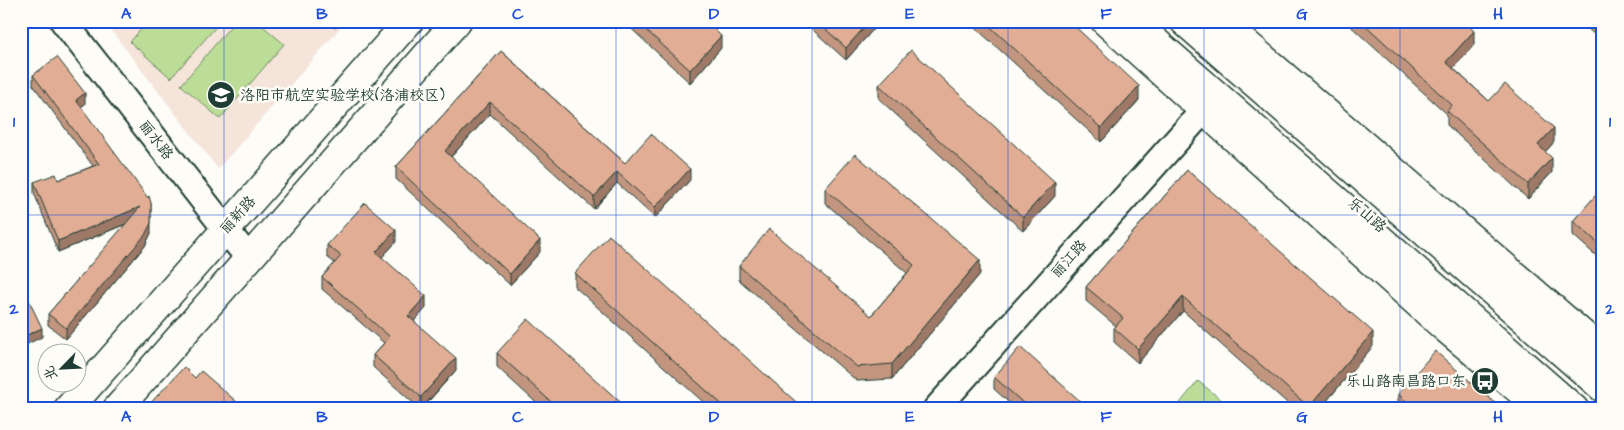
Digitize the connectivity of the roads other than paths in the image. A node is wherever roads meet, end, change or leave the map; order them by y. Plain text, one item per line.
1 (63, 21) edge
2 (409, 21) edge
3 (457, 21) edge
4 (1105, 21) edge
5 (1132, 21) edge
6 (1147, 21) edge
7 (1170, 21) edge
8 (1184, 21) edge
9 (1220, 21) edge
10 (1203, 111) junction
11 (226, 230) junction
12 (249, 259) junction
13 (1603, 352) edge
14 (1603, 388) edge
15 (1603, 399) edge
16 (68, 409) edge
17 (117, 409) edge
18 (936, 409) edge
19 (1542, 409) edge
20 (1574, 409) edge
21 (1587, 409) edge

1 - 11 street, 丽水路
2 - 11 main road, 丽新路
3 - 12 main road
4 - 10 main road, 乐山路
5 - 20 main road
6 - 21 main road, 乐山路
7 - 15 main road, 乐山路
8 - 14 main road
9 - 13 main road
10 - 18 street, 丽江路
10 - 19 main road, 乐山路
11 - 12 street, 丽水路
11 - 16 main road, 丽新路
12 - 17 main road

